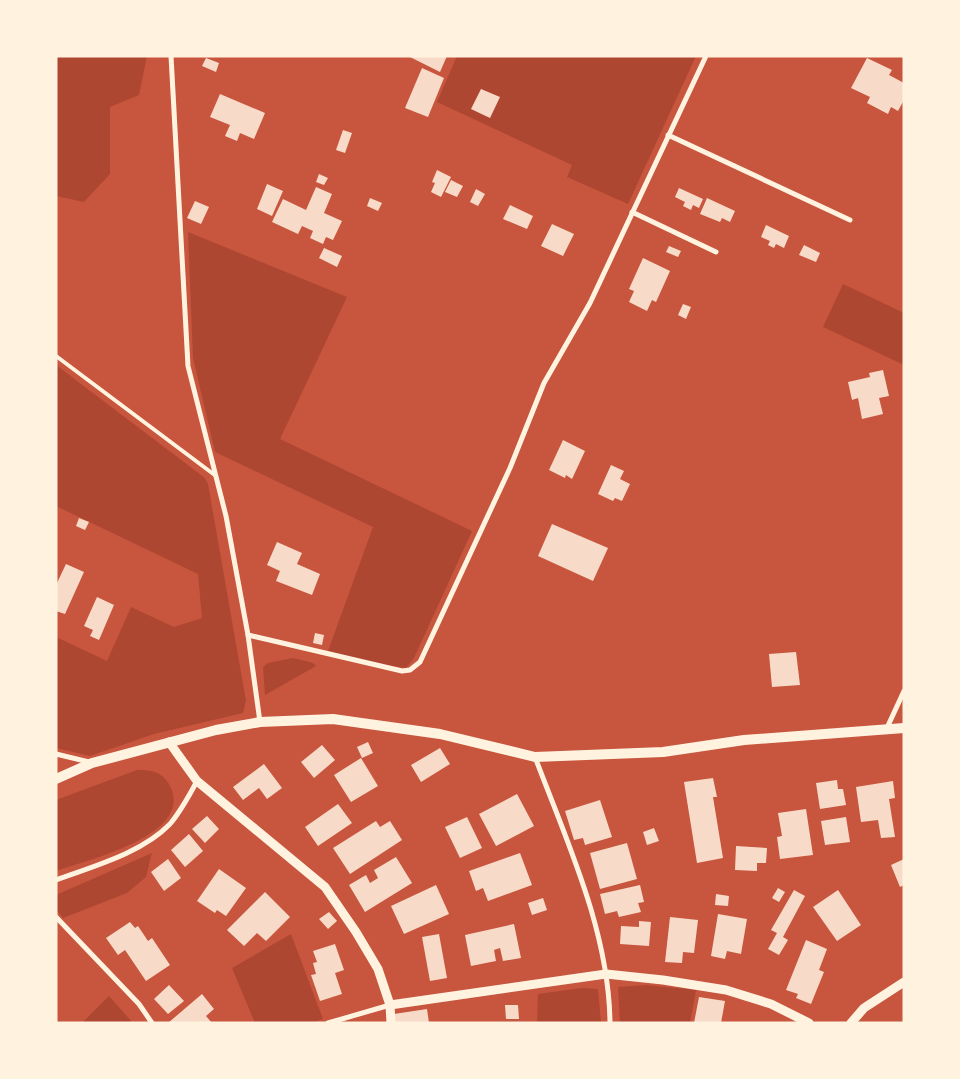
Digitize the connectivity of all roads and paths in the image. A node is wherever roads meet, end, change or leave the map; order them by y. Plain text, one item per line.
1 (171, 56) edge
2 (706, 56) edge
3 (668, 135) junction
4 (632, 212) junction
5 (850, 220) dead end
6 (716, 252) dead end
7 (56, 356) edge
8 (216, 476) junction
9 (248, 635) junction
10 (904, 691) edge
11 (260, 722) junction
12 (904, 728) edge
13 (886, 730) junction
14 (169, 742) junction
15 (56, 754) edge
16 (535, 757) junction
17 (92, 763) junction
18 (56, 779) edge
19 (197, 781) junction
20 (56, 880) edge
21 (56, 917) edge
22 (606, 974) junction
23 (904, 982) edge
24 (390, 1005) junction
25 (152, 1023) edge
26 (328, 1023) edge
27 (391, 1023) edge
28 (610, 1023) edge
29 (809, 1023) edge
30 (851, 1023) edge

1 - 8 street
2 - 3 street
3 - 4 street
3 - 5 street
4 - 6 street
4 - 9 street
7 - 8 lane
8 - 9 street
9 - 11 street
10 - 13 street
11 - 14 main road
11 - 16 main road
12 - 13 main road
13 - 16 main road
14 - 17 main road
14 - 19 street
15 - 17 street
16 - 22 street
17 - 18 main road
19 - 20 street
19 - 24 street
21 - 25 street
22 - 24 street
22 - 28 street
22 - 29 street
23 - 30 street
24 - 26 street
24 - 27 street

